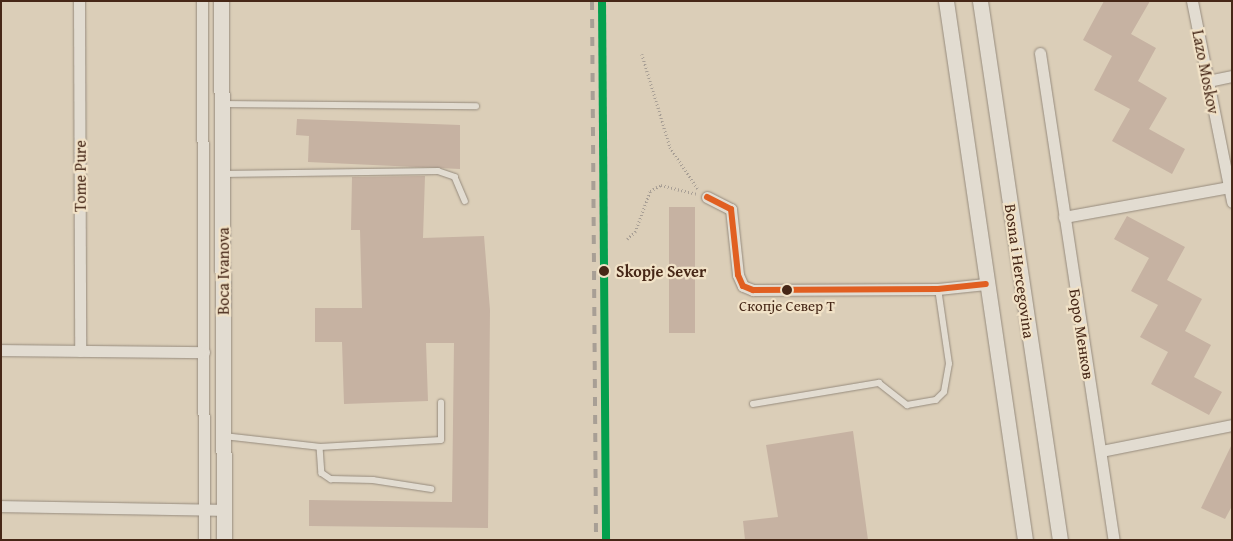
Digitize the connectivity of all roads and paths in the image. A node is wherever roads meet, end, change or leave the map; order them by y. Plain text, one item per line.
1 (79, 1) edge
2 (202, 1) edge
3 (221, 1) edge
4 (946, 1) edge
5 (980, 1) edge
6 (1192, 1) edge
7 (1040, 53) dead end
8 (642, 54) dead end
9 (1232, 76) edge
10 (202, 78) junction
11 (221, 78) junction
12 (1208, 81) junction
13 (222, 104) junction
14 (476, 106) dead end
15 (222, 174) junction
16 (1229, 187) junction
17 (707, 197) junction
18 (465, 201) dead end
19 (1232, 202) edge
20 (1064, 217) junction
21 (627, 239) dead end
22 (986, 284) junction
23 (938, 289) junction
24 (1, 350) edge
25 (80, 351) junction
26 (204, 352) junction
27 (441, 403) dead end
28 (754, 404) dead end
29 (1232, 425) edge
30 (224, 436) junction
31 (320, 446) junction
32 (1100, 451) junction
33 (432, 489) dead end
34 (1, 506) edge
35 (204, 508) junction
36 (224, 510) junction
37 (204, 540) edge
38 (224, 540) edge
39 (1025, 540) edge
40 (1060, 540) edge
41 (1114, 540) edge

1 - 25 street, Tome Pure
2 - 10 street
3 - 11 street, Boca Ivanova
4 - 22 street
5 - 40 street, Bosna i Hercegovina
6 - 12 street, Lazo Moskov
7 - 20 street, Боро Менков
8 - 17 path
9 - 12 street
10 - 11 street
10 - 26 street
11 - 13 street, Boca Ivanova
12 - 16 street, Lazo Moskov
13 - 14 lane
13 - 15 street, Boca Ivanova
15 - 18 lane
15 - 30 street, Boca Ivanova
16 - 19 street, Lazo Moskov
16 - 20 street
17 - 21 path
17 - 23 street
20 - 32 street, Боро Менков
22 - 23 street
22 - 39 street
23 - 28 lane
24 - 25 street
25 - 26 street
26 - 35 street
27 - 31 lane
29 - 32 street
30 - 31 lane
30 - 36 street, Boca Ivanova
31 - 33 lane
32 - 41 street, Боро Менков
34 - 35 street
35 - 36 street
35 - 37 street
36 - 38 street, Boca Ivanova

